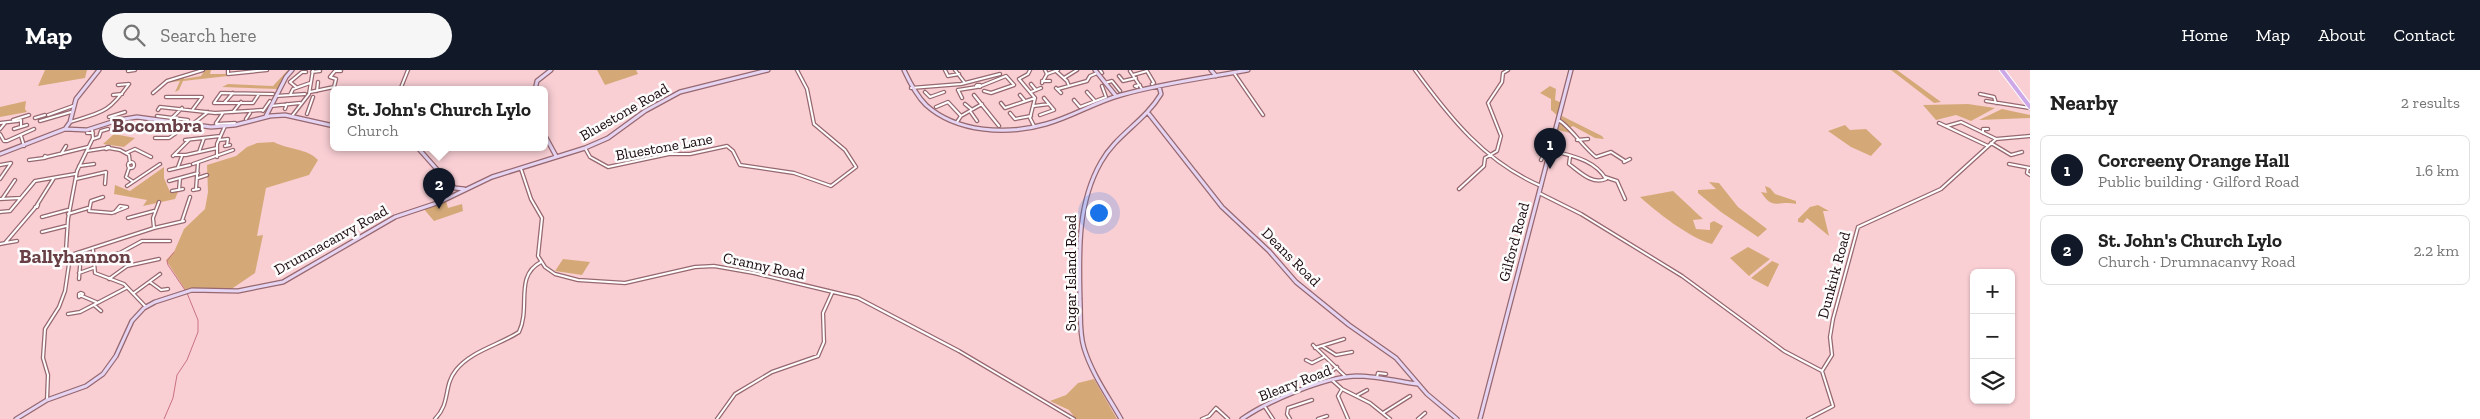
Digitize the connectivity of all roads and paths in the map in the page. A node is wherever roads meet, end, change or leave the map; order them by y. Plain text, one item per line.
1 (99, 70) edge
2 (135, 70) edge
3 (204, 70) edge
4 (228, 70) edge
5 (265, 70) edge
6 (292, 70) edge
7 (320, 70) edge
8 (334, 70) edge
9 (408, 70) edge
10 (551, 70) edge
11 (768, 70) edge
12 (797, 70) edge
13 (904, 70) edge
14 (944, 70) edge
15 (956, 70) edge
16 (1030, 70) edge
17 (1045, 70) edge
18 (1057, 70) edge
19 (1077, 70) edge
20 (1212, 70) edge
21 (1248, 70) edge
22 (1415, 70) edge
23 (1508, 70) edge
24 (1571, 70) edge
25 (2002, 70) edge
26 (128, 71) dead end
27 (305, 71) edge
28 (312, 71) edge
29 (1130, 71) dead end
30 (341, 72) dead end
31 (1100, 72) edge
32 (1234, 73) junction
33 (959, 74) junction
34 (1000, 74) dead end
35 (1047, 74) junction
36 (316, 75) dead end
37 (1092, 75) junction
38 (1133, 75) junction
39 (1120, 76) dead end
40 (1216, 76) junction
41 (1064, 78) junction
42 (1136, 78) junction
43 (1097, 79) dead end
44 (974, 81) junction
45 (1051, 81) dead end
46 (318, 82) dead end
47 (311, 83) junction
48 (965, 83) junction
49 (291, 84) junction
50 (1031, 84) dead end
51 (1152, 84) dead end
52 (118, 85) dead end
53 (1140, 85) junction
54 (288, 86) dead end
55 (334, 86) edge
56 (402, 86) edge
57 (536, 86) edge
58 (941, 86) junction
59 (977, 86) junction
60 (1069, 86) junction
61 (1103, 86) junction
62 (1159, 86) junction
63 (296, 87) junction
64 (330, 87) edge
65 (1137, 87) dead end
66 (911, 88) junction
67 (1041, 88) dead end
68 (1110, 89) junction
69 (1142, 89) junction
70 (1036, 90) junction
71 (317, 91) junction
72 (984, 91) dead end
73 (1104, 91) junction
74 (310, 92) junction
75 (925, 92) dead end
76 (1031, 92) junction
77 (1087, 92) dead end
78 (1120, 92) dead end
79 (153, 93) dead end
80 (233, 93) junction
81 (305, 93) dead end
82 (1061, 93) dead end
83 (122, 94) junction
84 (259, 94) junction
85 (275, 94) junction
86 (1980, 94) dead end
87 (113, 95) dead end
88 (290, 95) junction
89 (1020, 95) dead end
90 (974, 96) dead end
91 (1116, 96) junction
92 (166, 97) dead end
93 (1994, 97) junction
94 (312, 98) dead end
95 (963, 98) dead end
96 (1034, 98) junction
97 (1044, 98) dead end
98 (1998, 98) dead end
99 (1075, 100) dead end
100 (269, 101) dead end
101 (1025, 101) junction
102 (1095, 101) junction
103 (1986, 101) dead end
104 (225, 102) junction
105 (241, 102) junction
106 (311, 103) junction
107 (1001, 103) dead end
108 (1996, 103) junction
109 (288, 104) junction
110 (301, 104) junction
111 (965, 104) dead end
112 (982, 104) junction
113 (1049, 104) junction
114 (73, 106) junction
115 (271, 106) junction
116 (1034, 106) junction
117 (936, 107) dead end
118 (158, 108) dead end
119 (182, 108) junction
120 (2030, 108) edge
121 (194, 109) junction
122 (285, 109) dead end
123 (971, 110) junction
124 (71, 112) junction
125 (126, 112) dead end
126 (208, 112) junction
127 (250, 112) junction
128 (223, 113) junction
129 (232, 113) junction
130 (307, 113) dead end
131 (1010, 113) dead end
132 (118, 114) junction
133 (1149, 114) junction
134 (29, 115) dead end
135 (1040, 115) dead end
136 (1263, 115) dead end
137 (40, 116) junction
138 (109, 116) dead end
139 (158, 116) dead end
140 (266, 116) junction
141 (292, 116) junction
142 (961, 116) junction
143 (1031, 116) junction
144 (35, 118) dead end
145 (172, 118) junction
146 (13, 120) dead end
147 (17, 120) junction
148 (118, 120) junction
149 (246, 120) dead end
150 (1558, 120) junction
151 (189, 121) junction
152 (977, 121) dead end
153 (70, 122) junction
154 (234, 122) dead end
155 (957, 122) junction
156 (0, 123) edge
157 (6, 123) junction
158 (1939, 123) dead end
159 (26, 125) dead end
160 (330, 125) edge
161 (225, 126) junction
162 (999, 126) dead end
163 (1034, 126) junction
164 (20, 127) junction
165 (0, 128) edge
166 (1952, 128) dead end
167 (14, 129) dead end
168 (34, 129) dead end
169 (65, 129) junction
170 (92, 129) junction
171 (108, 129) dead end
172 (1988, 129) dead end
173 (1974, 130) junction
174 (86, 133) dead end
175 (93, 133) junction
176 (1971, 133) dead end
177 (1983, 133) junction
178 (0, 134) edge
179 (21, 136) junction
180 (220, 136) junction
181 (2030, 136) edge
182 (155, 137) dead end
183 (204, 138) junction
184 (1588, 138) dead end
185 (1, 139) edge
186 (93, 139) junction
187 (1996, 139) junction
188 (185, 140) dead end
189 (189, 140) junction
190 (218, 140) junction
191 (1577, 140) junction
192 (548, 141) edge
193 (1991, 143) junction
194 (227, 145) dead end
195 (24, 146) junction
196 (66, 146) dead end
197 (1988, 146) junction
198 (89, 147) junction
199 (216, 148) junction
200 (585, 148) junction
201 (234, 150) dead end
202 (1550, 150) junction
203 (87, 151) junction
204 (421, 151) edge
205 (200, 152) junction
206 (1544, 152) dead end
207 (2022, 152) dead end
208 (126, 153) junction
209 (0, 154) edge
210 (61, 154) junction
211 (182, 156) junction
212 (556, 156) junction
213 (1489, 156) junction
214 (1543, 156) junction
215 (151, 157) dead end
216 (217, 157) junction
217 (1570, 157) junction
218 (1548, 158) junction
219 (1630, 159) dead end
220 (30, 160) dead end
221 (1540, 160) dead end
222 (198, 163) junction
223 (94, 164) dead end
224 (193, 164) dead end
225 (2008, 164) dead end
226 (0, 165) edge
227 (158, 165) dead end
228 (190, 165) dead end
229 (78, 166) junction
230 (520, 167) junction
231 (178, 168) junction
232 (2029, 168) edge
233 (169, 170) dead end
234 (198, 173) junction
235 (76, 174) junction
236 (207, 175) dead end
237 (492, 176) joint
238 (2030, 176) edge
239 (1605, 177) junction
240 (54, 178) junction
241 (180, 178) junction
242 (198, 178) junction
243 (0, 179) edge
244 (75, 179) junction
245 (16, 180) dead end
246 (132, 181) junction
247 (169, 181) dead end
248 (105, 184) dead end
249 (127, 186) dead end
250 (1541, 186) junction
251 (1459, 188) dead end
252 (183, 189) dead end
253 (196, 189) dead end
254 (464, 189) junction
255 (179, 190) junction
256 (172, 191) dead end
257 (1539, 193) junction
258 (104, 196) dead end
259 (22, 198) junction
260 (191, 198) dead end
261 (1, 199) edge
262 (1626, 199) dead end
263 (159, 202) dead end
264 (88, 208) junction
265 (69, 210) junction
266 (154, 211) junction
267 (0, 212) edge
268 (115, 212) dead end
269 (68, 214) junction
270 (42, 218) dead end
271 (128, 218) dead end
272 (66, 225) junction
273 (154, 228) junction
274 (42, 232) dead end
275 (17, 241) dead end
276 (170, 241) dead end
277 (5, 243) junction
278 (0, 244) edge
279 (93, 249) junction
280 (68, 256) junction
281 (159, 259) dead end
282 (92, 260) junction
283 (541, 262) junction
284 (80, 266) dead end
285 (93, 268) junction
286 (115, 269) dead end
287 (119, 271) junction
288 (79, 273) junction
289 (160, 274) dead end
290 (79, 279) dead end
291 (108, 280) junction
292 (150, 282) junction
293 (127, 288) junction
294 (168, 289) dead end
295 (832, 292) junction
296 (133, 293) junction
297 (82, 296) dead end
298 (95, 303) junction
299 (146, 307) junction
300 (101, 311) dead end
301 (68, 314) dead end
302 (1344, 339) dead end
303 (1322, 346) junction
304 (1352, 352) dead end
305 (1324, 356) junction
306 (1306, 360) dead end
307 (1337, 367) junction
308 (1822, 371) junction
309 (1386, 374) dead end
310 (1326, 376) dead end
311 (1346, 377) junction
312 (1332, 379) junction
313 (1376, 379) junction
314 (1418, 384) junction
315 (1342, 389) junction
316 (1367, 390) dead end
317 (1357, 396) junction
318 (1410, 396) dead end
319 (47, 400) junction
320 (1312, 400) dead end
321 (1263, 405) junction
322 (1383, 413) junction
323 (1425, 413) dead end
324 (1327, 416) dead end
325 (1272, 418) edge
326 (16, 419) edge
327 (435, 419) edge
328 (717, 419) edge
329 (1074, 419) edge
330 (1121, 419) edge
331 (1202, 419) edge
332 (1228, 419) edge
333 (1242, 419) edge
334 (1267, 419) edge
335 (1290, 419) edge
336 (1318, 419) edge
337 (1348, 419) edge
338 (1390, 419) edge
339 (1418, 419) edge
340 (1457, 419) edge
341 (1480, 419) edge
342 (1808, 419) edge

1 - 114 street
2 - 26 street
3 - 79 street
4 - 5 street
6 - 85 street
7 - 28 street
7 - 36 street
8 - 30 street
8 - 55 street
9 - 56 street
10 - 57 street
11 - 200 street, Bluestone Road
12 - 200 street, Bluestone Lane
13 - 66 street
14 - 33 street
15 - 33 street
16 - 76 street
17 - 35 street
18 - 35 street
18 - 41 street
19 - 41 street
20 - 40 street
21 - 32 street
22 - 213 street
23 - 213 street
24 - 150 street, Gilford Road
25 - 120 main road
27 - 49 street
28 - 47 street
29 - 38 street
31 - 37 street
31 - 61 street
32 - 40 street
32 - 136 street
33 - 48 street
34 - 44 street
35 - 45 street
37 - 43 street
37 - 60 street
38 - 42 street
38 - 51 street
39 - 42 street
40 - 62 street
41 - 60 street
42 - 53 street
44 - 48 street
44 - 59 street
46 - 71 street
47 - 63 street
47 - 74 street
48 - 58 street
49 - 54 street
49 - 63 street
50 - 70 street
52 - 83 street
53 - 65 street
53 - 69 street
58 - 66 street
58 - 75 street
59 - 72 street
59 - 95 street
60 - 82 street
61 - 68 street
61 - 73 street
61 - 78 street
62 - 69 street
62 - 133 street, Sugar Island Road
63 - 88 street
64 - 71 street
66 - 155 street
67 - 70 street
68 - 73 street
68 - 91 street
69 - 91 street
70 - 76 street
71 - 74 street
73 - 102 street
74 - 110 street
76 - 96 street
77 - 102 street
80 - 84 street
80 - 104 street
80 - 104 street
81 - 88 street
83 - 87 street
83 - 153 street
84 - 85 street
84 - 105 street
85 - 88 street
85 - 115 street
86 - 93 street
89 - 101 street
90 - 112 street
91 - 163 street
92 - 121 street
93 - 98 street
93 - 108 street
94 - 106 street
96 - 101 street
96 - 116 street
97 - 113 street
99 - 102 street
100 - 127 street
101 - 107 street
103 - 108 street
104 - 105 street
105 - 129 street
106 - 110 street
106 - 130 street
108 - 120 street
109 - 110 street
109 - 115 street
109 - 122 street
110 - 141 street
111 - 123 street
112 - 123 street
112 - 162 street
113 - 116 street
113 - 135 street
114 - 124 street
114 - 137 street
115 - 140 street
116 - 143 street
117 - 142 street
118 - 119 street
119 - 121 street
119 - 145 street
121 - 126 street
123 - 142 street
123 - 152 street
124 - 137 street
124 - 153 street
125 - 132 street
126 - 128 street
126 - 151 street
127 - 129 street
127 - 149 street
128 - 129 street
128 - 154 street
131 - 143 street
132 - 138 street
132 - 148 street
133 - 314 street, Deans Road
133 - 330 street, Sugar Island Road
134 - 147 street
137 - 144 street
139 - 145 street
140 - 141 street
140 - 161 street
141 - 160 street
142 - 155 street
143 - 163 street
145 - 151 street
146 - 147 street
147 - 157 street
147 - 164 street
148 - 151 street
148 - 170 street
150 - 191 street
150 - 202 street, Gilford Road
151 - 161 street
151 - 182 street
153 - 169 street
155 - 163 street
156 - 157 street
157 - 165 street
158 - 197 street
159 - 164 street
161 - 180 street
164 - 167 street
166 - 173 street
168 - 179 street
169 - 170 street
169 - 195 street
170 - 175 street
171 - 186 street
172 - 177 street
173 - 176 street
173 - 177 street
174 - 175 street
175 - 186 street
177 - 187 street
178 - 185 street
179 - 185 street
179 - 195 street
180 - 183 street
180 - 190 street
181 - 187 street
183 - 189 street
183 - 205 street
184 - 191 street
186 - 198 street
187 - 193 street, Dunkirk Road
188 - 189 street
189 - 211 street
190 - 194 street
190 - 199 street
191 - 219 street
192 - 212 street
193 - 197 street, Dunkirk Road
193 - 207 street
195 - 209 street
196 - 210 street
197 - 308 street, Dunkirk Road
198 - 203 street
198 - 210 street
199 - 205 street
199 - 216 street
200 - 212 street, Bluestone Road
201 - 216 street
202 - 217 street
202 - 218 street, Gilford Road
203 - 208 street
203 - 229 street
204 - 254 street
205 - 211 street
206 - 214 street
208 - 215 street
208 - 246 street
210 - 220 street
211 - 231 street
212 - 230 street, Bluestone Road
213 - 250 street
213 - 251 street
214 - 218 street
214 - 221 street
216 - 222 street
217 - 239 street
217 - 239 street
218 - 250 street, Gilford Road
222 - 224 street
222 - 234 street
223 - 229 street
225 - 232 street
226 - 243 street
227 - 246 street
228 - 231 street
229 - 235 street
230 - 237 street, Bluestone Road
230 - 283 street
231 - 233 street
232 - 238 street
234 - 241 street
234 - 242 street
235 - 240 street
235 - 244 street
236 - 242 street
237 - 254 street, Drumnacanvy Road
239 - 262 street
240 - 259 street
240 - 277 street
241 - 247 street
241 - 255 street
242 - 253 street
244 - 248 street
244 - 265 street
245 - 261 street
246 - 249 street
250 - 257 street, Gilford Road
252 - 255 street
254 - 299 street, Drumnacanvy Road
255 - 256 street
257 - 308 street
257 - 341 street, Gilford Road
258 - 264 street
259 - 261 street
259 - 267 street
260 - 273 street
263 - 266 street
264 - 268 street
264 - 269 street
265 - 269 street
265 - 270 street
266 - 271 street
266 - 273 street
269 - 272 street
272 - 274 street
272 - 280 street
273 - 279 street
275 - 277 street
276 - 282 street
277 - 278 street
279 - 280 street
279 - 282 street
280 - 319 street
281 - 287 street
282 - 285 street
283 - 295 street, Cranny Road
283 - 327 street
284 - 288 street
285 - 288 street
285 - 291 street
286 - 287 street
287 - 291 street
288 - 290 street
289 - 292 street
291 - 293 street
292 - 294 street
292 - 296 street
293 - 296 street
293 - 298 street
295 - 328 street
295 - 329 street, Cranny Road
296 - 299 street
297 - 298 street
298 - 300 street
298 - 301 street
299 - 319 street, Drumnacanvy Road
302 - 303 street
303 - 304 street
303 - 305 street
305 - 306 street
305 - 307 street
307 - 310 street
307 - 311 street
308 - 342 street
309 - 313 street
311 - 312 street, Bleary Road
311 - 313 street, Bleary Road
312 - 315 street
312 - 321 street, Bleary Road
313 - 314 street, Bleary Road
314 - 340 street, Deans Road
315 - 317 street
315 - 337 street
316 - 317 street
317 - 322 street
318 - 322 street
319 - 326 street, Drumnacanvy Road
320 - 335 street
321 - 325 street
321 - 333 street, Bleary Road
322 - 338 street
323 - 339 street
324 - 336 street
325 - 334 street
331 - 332 street

